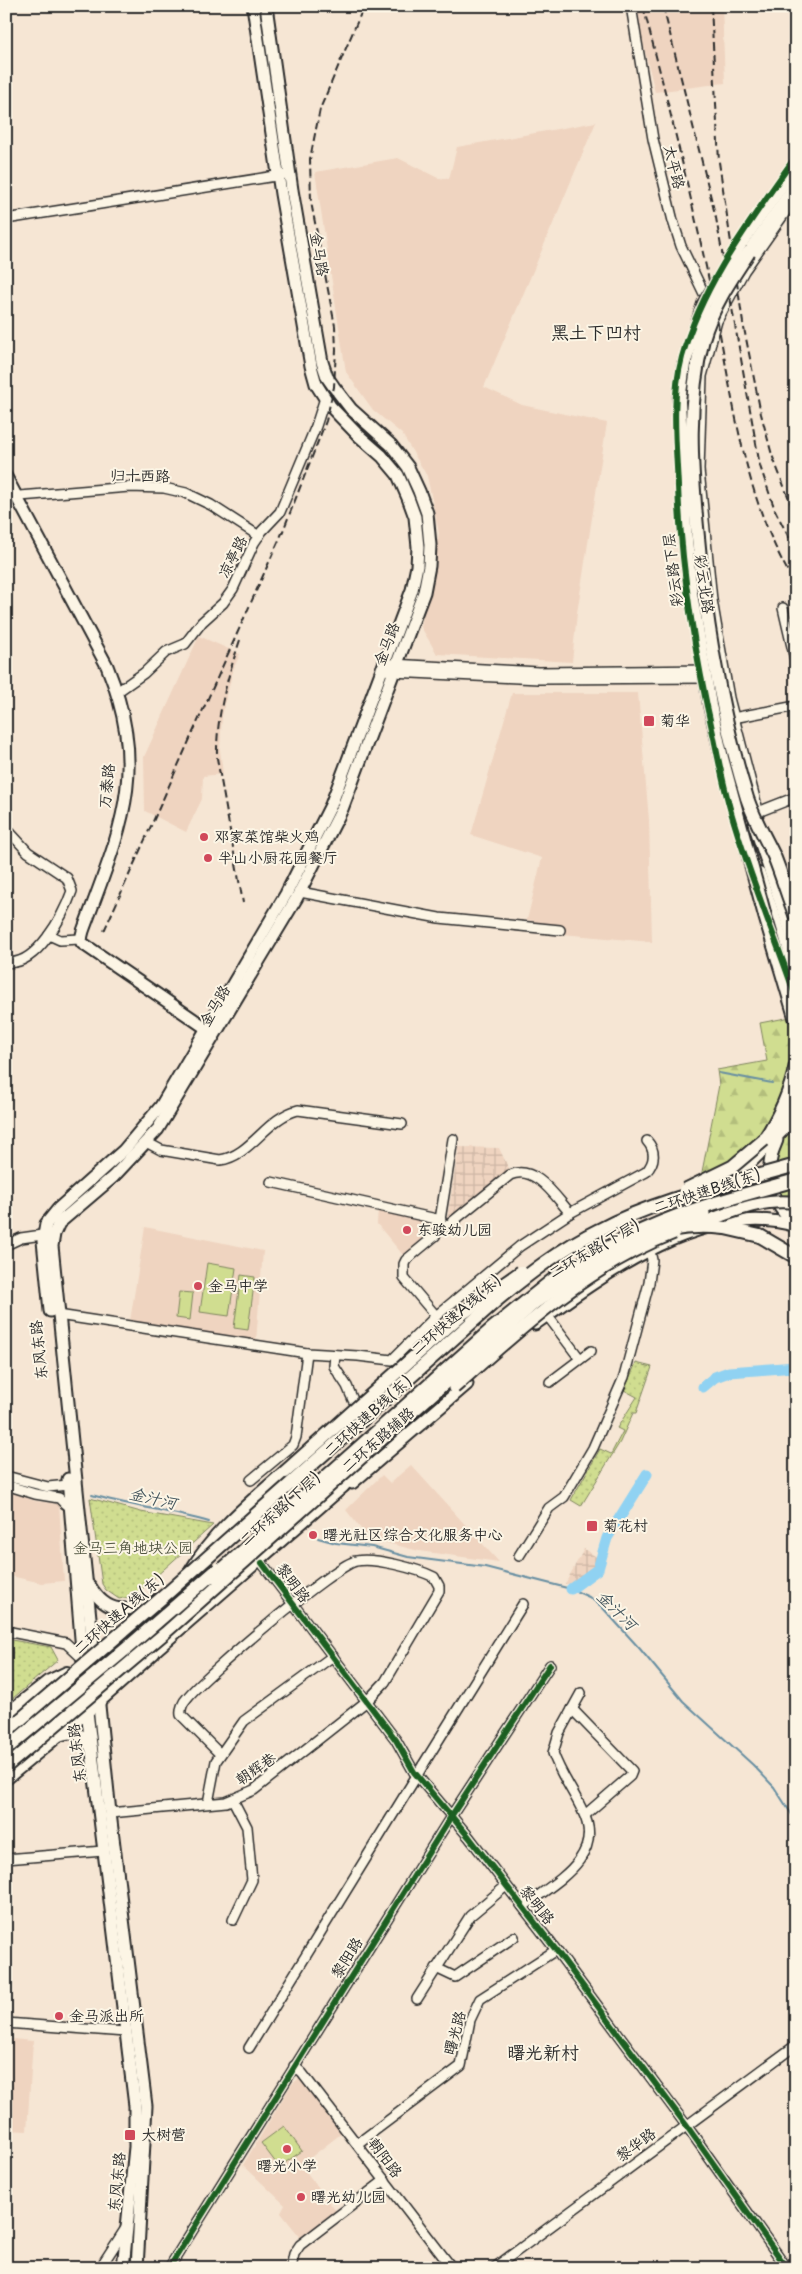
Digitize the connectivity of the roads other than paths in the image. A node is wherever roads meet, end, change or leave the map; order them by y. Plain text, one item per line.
1 (253, 6) edge
2 (266, 6) edge
3 (631, 6) edge
4 (796, 156) edge
5 (796, 165) edge
6 (290, 174) junction
7 (278, 176) junction
8 (796, 185) edge
9 (796, 197) edge
10 (6, 219) edge
11 (705, 295) junction
12 (716, 326) junction
13 (325, 398) junction
14 (6, 477) edge
15 (10, 495) edge
16 (259, 536) junction
17 (784, 608) dead end
18 (796, 664) edge
19 (388, 667) junction
20 (701, 674) junction
21 (725, 674) junction
22 (117, 692) junction
23 (796, 706) edge
24 (734, 718) junction
25 (739, 791) junction
26 (796, 797) edge
27 (758, 812) junction
28 (6, 828) edge
29 (300, 892) junction
30 (796, 917) edge
31 (55, 926) junction
32 (560, 930) dead end
33 (49, 935) junction
34 (76, 939) junction
35 (796, 939) edge
36 (796, 946) edge
37 (6, 962) edge
38 (794, 983) edge
39 (796, 998) edge
40 (796, 1020) edge
41 (205, 1031) junction
42 (796, 1065) edge
43 (796, 1108) edge
44 (796, 1117) edge
45 (402, 1124) dead end
46 (785, 1127) junction
47 (453, 1139) dead end
48 (764, 1140) junction
49 (647, 1141) dead end
50 (146, 1142) junction
51 (796, 1164) edge
52 (796, 1173) edge
53 (271, 1182) dead end
54 (796, 1182) edge
55 (796, 1203) edge
56 (647, 1209) junction
57 (570, 1213) junction
58 (440, 1223) junction
59 (796, 1225) edge
60 (662, 1229) junction
61 (48, 1234) junction
62 (760, 1236) junction
63 (6, 1245) edge
64 (796, 1249) edge
65 (650, 1251) junction
66 (628, 1254) junction
67 (796, 1256) edge
68 (546, 1262) junction
69 (584, 1269) junction
70 (566, 1272) junction
71 (58, 1315) junction
72 (547, 1315) junction
73 (437, 1316) junction
74 (460, 1335) junction
75 (451, 1343) junction
76 (591, 1351) dead end
77 (307, 1353) junction
78 (335, 1356) junction
79 (580, 1359) junction
80 (452, 1362) junction
81 (550, 1382) dead end
82 (368, 1418) junction
83 (409, 1432) junction
84 (6, 1476) edge
85 (251, 1480) dead end
86 (6, 1484) edge
87 (68, 1485) junction
88 (70, 1505) junction
89 (519, 1556) dead end
90 (262, 1563) junction
91 (88, 1583) junction
92 (178, 1584) junction
93 (161, 1598) junction
94 (294, 1604) junction
95 (523, 1604) dead end
96 (6, 1632) edge
97 (94, 1651) junction
98 (333, 1656) junction
99 (147, 1657) junction
100 (83, 1659) junction
101 (550, 1665) dead end
102 (67, 1673) junction
103 (581, 1693) dead end
104 (367, 1701) junction
105 (99, 1702) junction
106 (572, 1709) junction
107 (87, 1712) junction
108 (6, 1716) edge
109 (6, 1722) edge
110 (6, 1731) edge
111 (58, 1736) junction
112 (6, 1750) edge
113 (92, 1750) junction
114 (220, 1754) junction
115 (6, 1756) edge
116 (6, 1767) edge
117 (6, 1779) edge
118 (233, 1800) junction
119 (208, 1803) junction
120 (110, 1813) junction
121 (452, 1815) junction
122 (585, 1815) junction
123 (103, 1851) junction
124 (6, 1859) edge
125 (506, 1886) junction
126 (523, 1907) junction
127 (233, 1920) dead end
128 (514, 1937) dead end
129 (556, 1950) junction
130 (436, 1968) junction
131 (417, 1999) dead end
132 (6, 2023) edge
133 (125, 2032) junction
134 (796, 2045) edge
135 (249, 2048) dead end
136 (294, 2066) junction
137 (686, 2125) junction
138 (357, 2144) junction
139 (384, 2180) junction
140 (128, 2226) junction
141 (100, 2268) edge
142 (124, 2268) edge
143 (136, 2268) edge
144 (169, 2268) edge
145 (291, 2268) edge
146 (452, 2268) edge
147 (494, 2268) edge
148 (787, 2268) edge

1 - 7 main road, 金马路
2 - 6 main road, 金马路
3 - 11 street, 太平路
4 - 11 street, 彩云路下层
5 - 25 highway, 彩云北路, bridge
6 - 7 street
6 - 19 main road, 金马路
7 - 10 street
7 - 13 main road, 金马路
8 - 25 highway, 彩云北路, bridge
9 - 12 street
11 - 12 street, 太平路
11 - 20 street, 彩云路下层
12 - 21 street
13 - 16 street, 凉亭路
13 - 19 main road, 金马路
14 - 15 main road
15 - 16 street, 归十西路
15 - 22 main road, 万泰路
15 - 34 main road, 万泰路
16 - 22 street, 凉亭路
17 - 18 street
19 - 20 street
19 - 29 main road, 金马路
19 - 41 main road, 金马路
20 - 21 street
20 - 38 street, 彩云路下层
21 - 24 street
22 - 34 main road, 万泰路
23 - 24 street
24 - 27 street
25 - 30 highway, bridge
25 - 36 highway, bridge
25 - 38 highway, bridge
25 - 40 highway, bridge
26 - 27 street
27 - 35 street
28 - 31 street
29 - 32 street
29 - 50 main road, 金马路
31 - 33 street
31 - 34 street
33 - 34 street
33 - 37 street
34 - 41 main road
38 - 39 street, 彩云路下层
41 - 61 main road, 金马路
42 - 48 highway
43 - 48 highway
44 - 46 main road, 二环东路辅路
45 - 50 street
46 - 59 main road
46 - 74 main road, 二环东路辅路
47 - 58 street
48 - 56 highway, bridge
49 - 57 street
50 - 61 main road, 金马路
51 - 52 main road, bridge
51 - 56 highway, 二环快速A线(东), bridge
52 - 115 main road, 二环东路(下层), bridge
53 - 58 street
54 - 60 main road, 二环东路(下层), bridge
54 - 70 highway, 二环快速B线(东), bridge
55 - 66 main road, bridge
56 - 68 highway, 二环快速A线(东), bridge
57 - 58 street
57 - 73 street
58 - 73 street
59 - 65 main road, 二环东路辅路
60 - 66 main road, bridge
60 - 69 main road, 二环东路(下层), bridge
61 - 63 street
61 - 71 main road, 东风东路
61 - 87 main road, 东风东路
62 - 64 highway, bridge
62 - 67 highway, bridge
62 - 70 highway, bridge
65 - 72 main road, 二环东路辅路
65 - 89 street
66 - 69 main road, bridge
66 - 83 main road, bridge
68 - 92 highway, bridge
68 - 110 highway, 二环快速A线(东), bridge
69 - 116 main road, 二环东路(下层), bridge
70 - 80 highway, 二环快速B线(东), bridge
71 - 77 street
71 - 91 main road, 东风东路
72 - 79 street
72 - 83 main road, 二环东路辅路
73 - 74 street
73 - 75 street
73 - 78 street
74 - 75 main road, 二环东路辅路
75 - 82 main road, 二环东路辅路
76 - 79 street
77 - 78 street
77 - 85 street
78 - 82 street
79 - 81 street
80 - 99 highway, bridge
80 - 112 highway, 二环快速B线(东), bridge
82 - 92 main road, 二环东路辅路
83 - 90 main road, 二环东路辅路
84 - 87 street
86 - 88 street
87 - 88 main road, 东风东路
88 - 100 main road, 东风东路
90 - 94 street, 黎明路
90 - 99 main road, 二环东路辅路
91 - 93 main road
91 - 97 main road, 东风东路
92 - 93 main road, 二环东路辅路
93 - 97 main road, 二环东路辅路
94 - 98 street, 黎明路
94 - 104 street, 朝辉巷
94 - 114 street
95 - 135 street, bridge
96 - 100 street
97 - 100 main road, 二环东路辅路
97 - 105 main road, 东风东路
98 - 104 street, 黎明路
98 - 114 street
99 - 105 main road, 二环东路辅路
100 - 102 main road, 二环东路辅路
100 - 107 main road, 东风东路
101 - 121 street, 黎阳路
102 - 108 highway
102 - 109 main road, 二环东路辅路
103 - 106 street
104 - 118 street, 朝辉巷
104 - 121 street, 黎明路
105 - 107 main road, 二环东路辅路
105 - 120 main road, 东风东路
106 - 122 street
106 - 122 street
107 - 111 main road, 二环东路辅路
107 - 113 main road, 东风东路
111 - 113 main road
111 - 117 main road, 二环东路辅路
113 - 123 main road, 东风东路
114 - 119 street
118 - 119 street, 朝辉巷
118 - 127 street
119 - 120 street, 朝辉巷
120 - 143 main road, 东风东路
121 - 125 street, 黎明路
121 - 136 street, 黎阳路
122 - 126 street
123 - 124 street
123 - 133 main road, 东风东路
125 - 126 street, 黎明路
125 - 130 street
126 - 129 street, 黎明路
128 - 130 street
129 - 137 street, 黎明路
129 - 138 street, 曙光路
130 - 131 street
132 - 133 street
133 - 140 main road, 东风东路
134 - 137 street, 黎华路
136 - 138 street, 朝阳路
136 - 144 street, 黎阳路
137 - 147 street, 黎华路
137 - 148 street, 黎明路
138 - 139 street, 朝阳路
139 - 145 street
139 - 146 street, 朝阳路
140 - 141 street
140 - 142 main road, 东风东路

